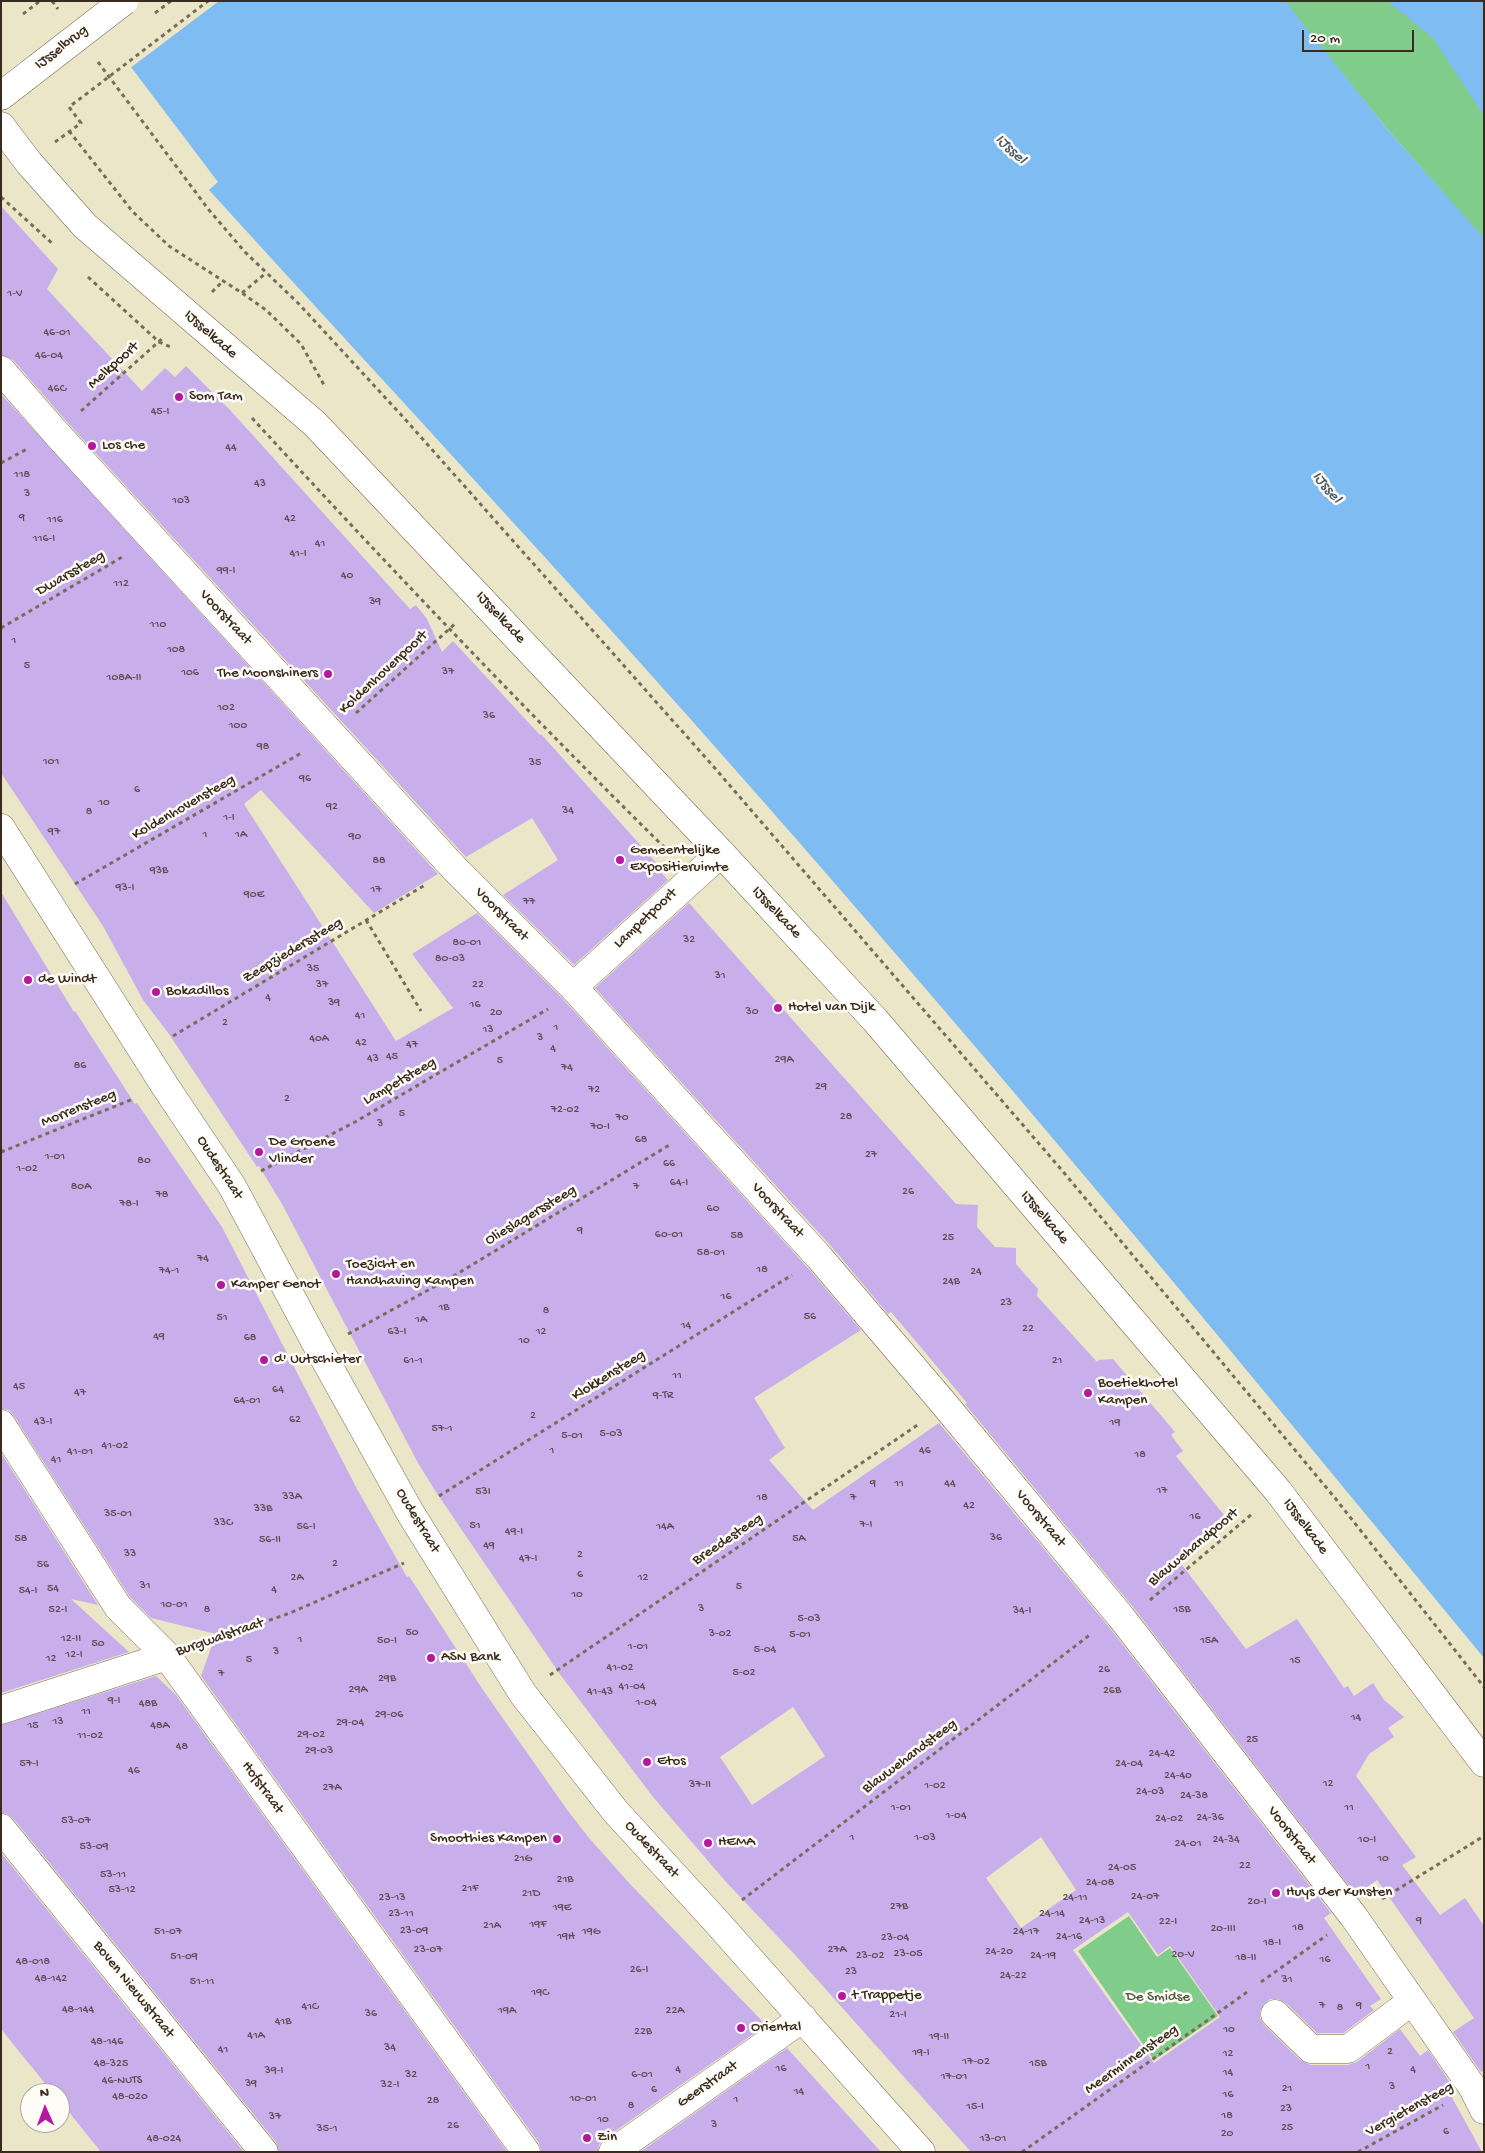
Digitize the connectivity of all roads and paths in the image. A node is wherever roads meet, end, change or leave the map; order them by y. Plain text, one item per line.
1 (40, 1) edge
2 (52, 1) edge
3 (124, 1) edge
4 (208, 1) edge
5 (23, 14) dead end
6 (63, 16) dead end
7 (96, 60) dead end
8 (1, 96) edge
9 (1, 126) edge
10 (69, 131) junction
11 (49, 147) dead end
12 (1, 197) edge
13 (55, 246) dead end
14 (82, 270) dead end
15 (266, 273) junction
16 (242, 293) junction
17 (188, 316) junction
18 (159, 342) junction
19 (179, 352) dead end
20 (1, 370) edge
21 (328, 393) dead end
22 (250, 415) dead end
23 (56, 433) junction
24 (152, 539) junction
25 (1, 628) edge
26 (450, 628) junction
27 (333, 735) junction
28 (1, 828) edge
29 (721, 853) junction
30 (454, 868) junction
31 (693, 876) junction
32 (46, 900) junction
33 (366, 920) junction
34 (573, 987) junction
35 (421, 1011) dead end
36 (144, 1053) junction
37 (165, 1086) junction
38 (699, 1127) junction
39 (1, 1152) edge
40 (232, 1186) junction
41 (819, 1257) junction
42 (319, 1349) junction
43 (946, 1405) junction
44 (1, 1424) edge
45 (1278, 1491) junction
46 (412, 1514) junction
47 (434, 1550) junction
48 (1121, 1617) junction
49 (167, 1656) junction
50 (1484, 1687) edge
51 (523, 1694) junction
52 (1, 1710) edge
53 (1484, 1763) edge
54 (1, 1828) edge
55 (1484, 1836) edge
56 (1354, 1917) junction
57 (715, 1920) junction
58 (1412, 2001) junction
59 (1275, 2014) dead end
60 (803, 2018) junction
61 (1478, 2099) edge
62 (264, 2152) edge
63 (526, 2152) edge
64 (613, 2152) edge
65 (921, 2152) edge
66 (1022, 2152) edge
67 (1358, 2152) edge

1 - 5 path
2 - 6 path
3 - 8 street, IJsselbrug, bridge
4 - 10 path, bridge
7 - 15 path
9 - 17 street, IJsselkade
10 - 11 path
10 - 16 path
12 - 13 path
14 - 18 path
15 - 16 path
15 - 50 path
16 - 21 path
17 - 18 path, Melkpoort
17 - 29 street, IJsselkade
18 - 19 path
18 - 23 path, Melkpoort
20 - 23 street, Voorstraat
22 - 26 path
23 - 24 street, Voorstraat
24 - 25 path, Dwarssteeg
24 - 27 street, Voorstraat
26 - 27 path, Koldenhovenpoort
26 - 31 path
27 - 30 street, Voorstraat
27 - 32 path, Koldenhovensteeg
28 - 32 street, Oudestraat
29 - 31 street, Lampetpoort
29 - 45 street, IJsselkade
30 - 33 path, Zeepziederssteeg
30 - 34 street, Voorstraat
31 - 34 street, Lampetpoort
32 - 36 street, Oudestraat
33 - 35 path
33 - 36 path, Zeepziederssteeg
34 - 38 street, Voorstraat
34 - 40 path, Lampetsteeg
36 - 37 street, Oudestraat
37 - 39 path, Morrensteeg
37 - 40 street, Oudestraat
38 - 41 street, Voorstraat
38 - 42 path, Olieslagerssteeg
40 - 42 street, Oudestraat
41 - 43 street, Voorstraat
41 - 46 path, Klokkensteeg
42 - 46 street, Oudestraat
43 - 48 street, Voorstraat
43 - 51 path, Breedesteeg
44 - 49 street, Hofstraat
45 - 48 path, Blauwehandpoort
45 - 53 street, IJsselkade
46 - 47 street, Oudestraat
47 - 49 path, Burgwalstraat
47 - 51 street, Oudestraat
48 - 56 street, Voorstraat
48 - 57 path, Blauwehandsteeg
49 - 52 street, Burgwalstraat
49 - 63 street, Hofstraat
51 - 57 street, Oudestraat
54 - 62 street, Boven Nieuwstraat
55 - 56 path, Meerminnensteeg
56 - 58 street, Voorstraat
56 - 66 path, Meerminnensteeg
57 - 60 street, Oudestraat
58 - 59 street
58 - 61 street, Voorstraat
60 - 64 street, Geerstraat
60 - 65 street, Oudestraat
61 - 67 path, Vergietensteeg

